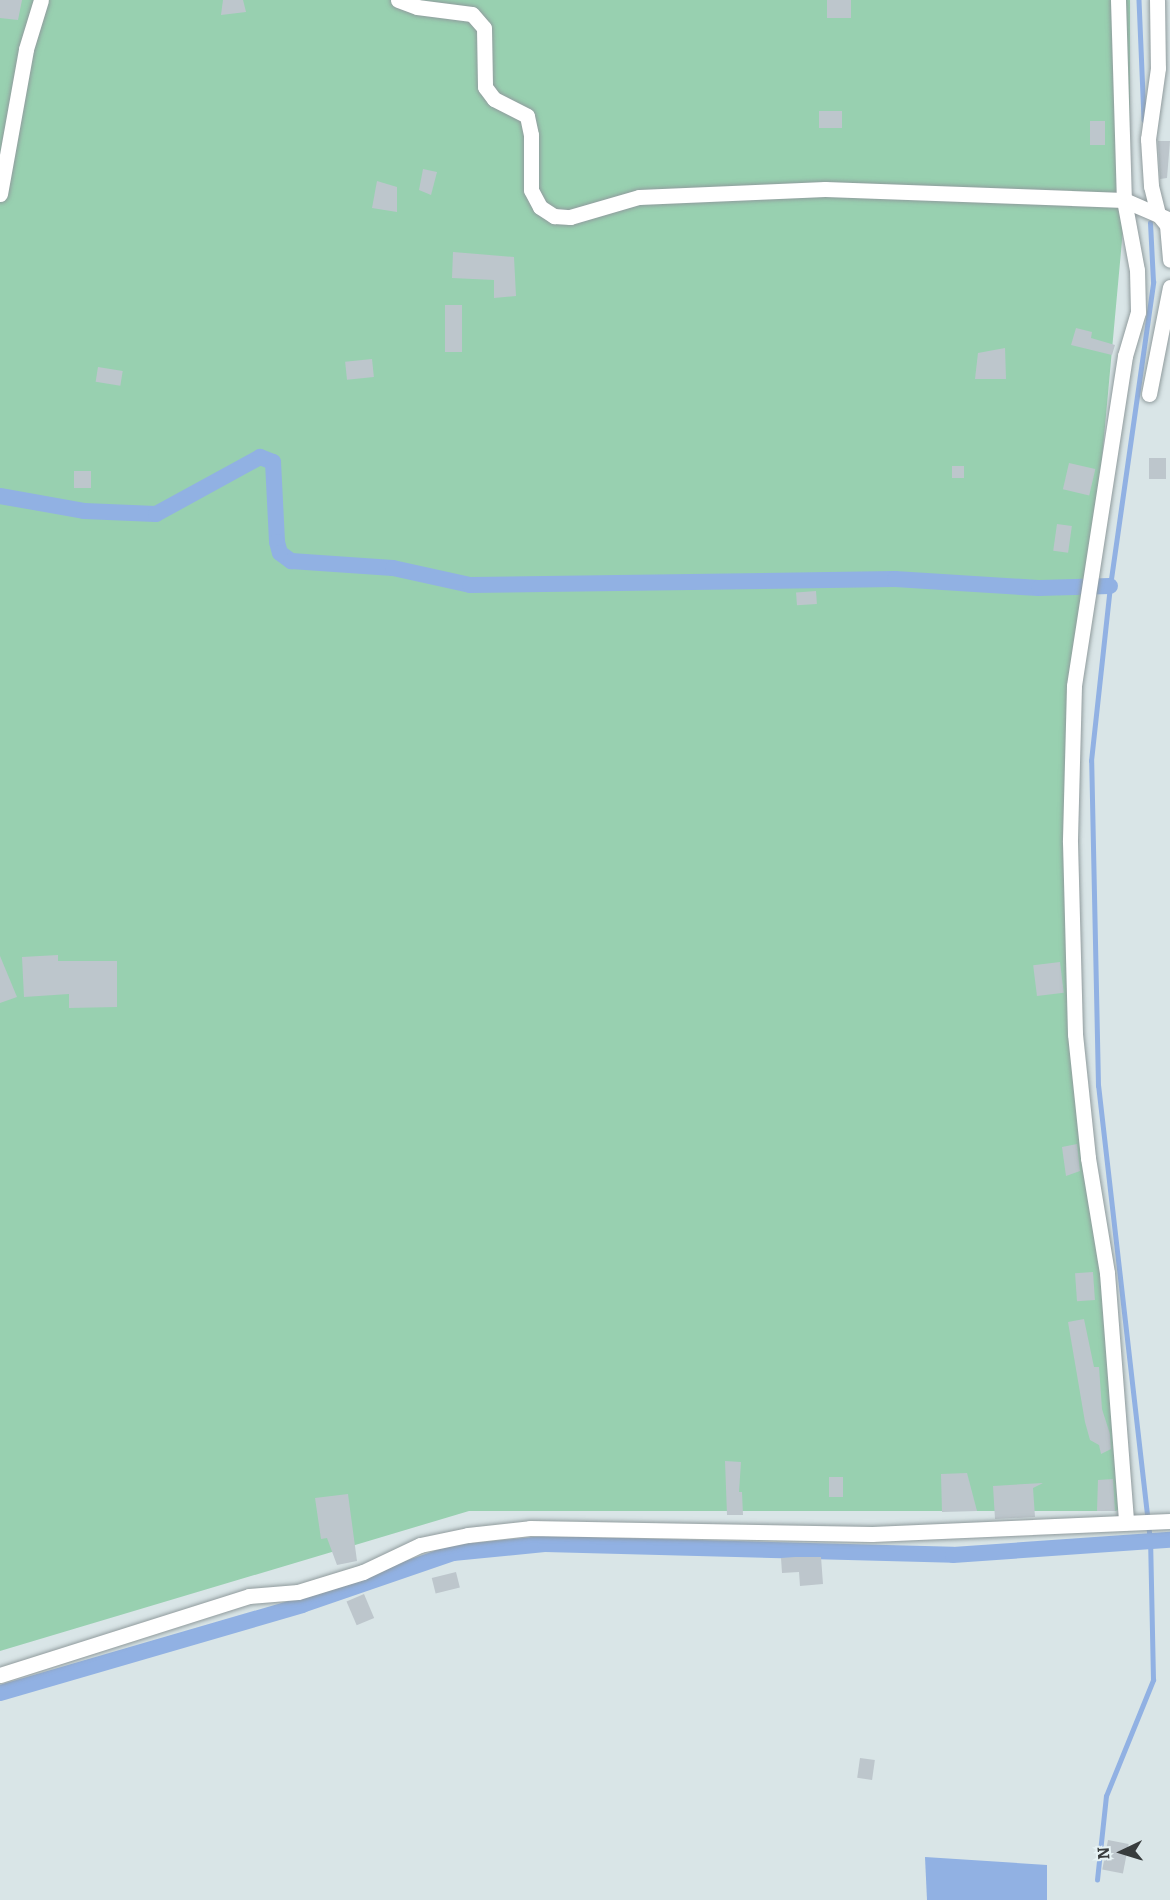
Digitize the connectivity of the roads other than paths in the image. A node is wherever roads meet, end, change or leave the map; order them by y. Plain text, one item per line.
1 (41, 0) edge
2 (398, 0) edge
3 (1118, 0) edge
4 (1157, 0) edge
5 (0, 194) edge
6 (1129, 202) junction
7 (1161, 215) edge
8 (1170, 261) edge
9 (1170, 287) edge
10 (1149, 394) dead end
11 (1166, 1521) edge
12 (1131, 1522) junction
13 (0, 1675) edge

1 - 5 street
2 - 6 street
3 - 6 street
4 - 7 street
6 - 7 street
6 - 12 street
7 - 8 street
9 - 10 street
11 - 12 street
12 - 13 street

